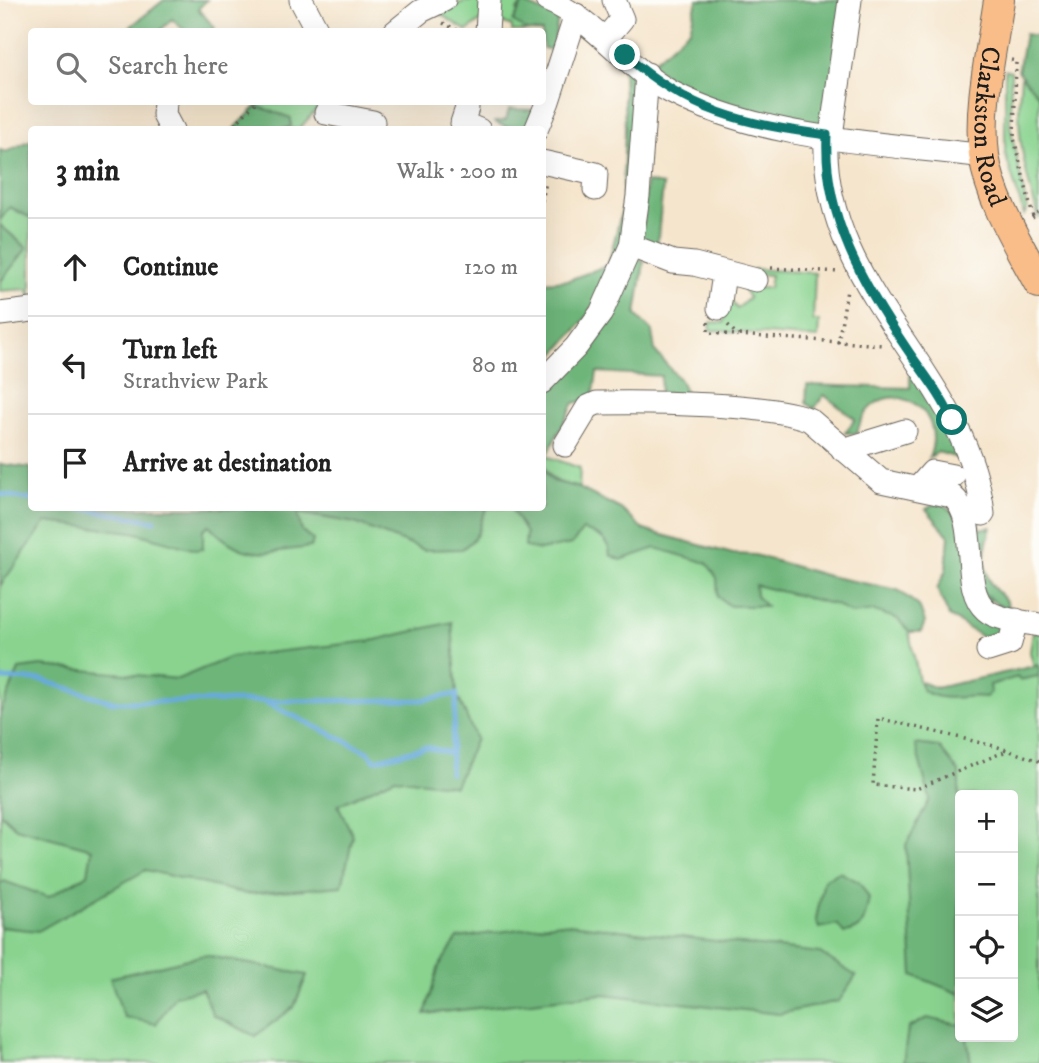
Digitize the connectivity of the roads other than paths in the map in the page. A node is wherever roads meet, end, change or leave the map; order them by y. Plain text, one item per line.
1 (301, 0) edge
2 (444, 0) edge
3 (489, 0) edge
4 (547, 0) edge
5 (614, 0) edge
6 (850, 0) edge
7 (999, 0) edge
8 (576, 15) junction
9 (316, 28) edge
10 (401, 28) edge
11 (487, 28) edge
12 (606, 38) junction
13 (647, 74) junction
14 (467, 108) dead end
15 (325, 115) edge
16 (373, 122) dead end
17 (469, 126) edge
18 (538, 126) edge
19 (829, 136) junction
20 (984, 156) junction
21 (546, 163) edge
22 (595, 189) dead end
23 (631, 246) junction
24 (724, 274) junction
25 (760, 274) road end
26 (1039, 283) edge
27 (719, 308) dead end
28 (28, 310) edge
29 (0, 314) edge
30 (546, 378) edge
31 (905, 431) dead end
32 (565, 445) dead end
33 (843, 450) junction
34 (953, 476) dead end
35 (918, 488) junction
36 (983, 514) dead end
37 (1016, 620) junction
38 (1039, 625) edge
39 (988, 650) dead end

1 - 9 street
2 - 10 street
3 - 11 street
4 - 8 street
5 - 12 street
6 - 19 street
7 - 20 main road, Clarkston Road
8 - 12 street
8 - 18 street
12 - 13 street
13 - 19 street
13 - 23 street
14 - 17 street
15 - 16 street
19 - 20 street
19 - 36 street
20 - 26 main road, Clarkston Road
21 - 22 street
23 - 24 street
23 - 30 street
24 - 25 street
24 - 27 street
28 - 29 street
31 - 33 street
32 - 33 street
33 - 35 street
34 - 35 street
35 - 37 street
37 - 38 street
37 - 39 street

